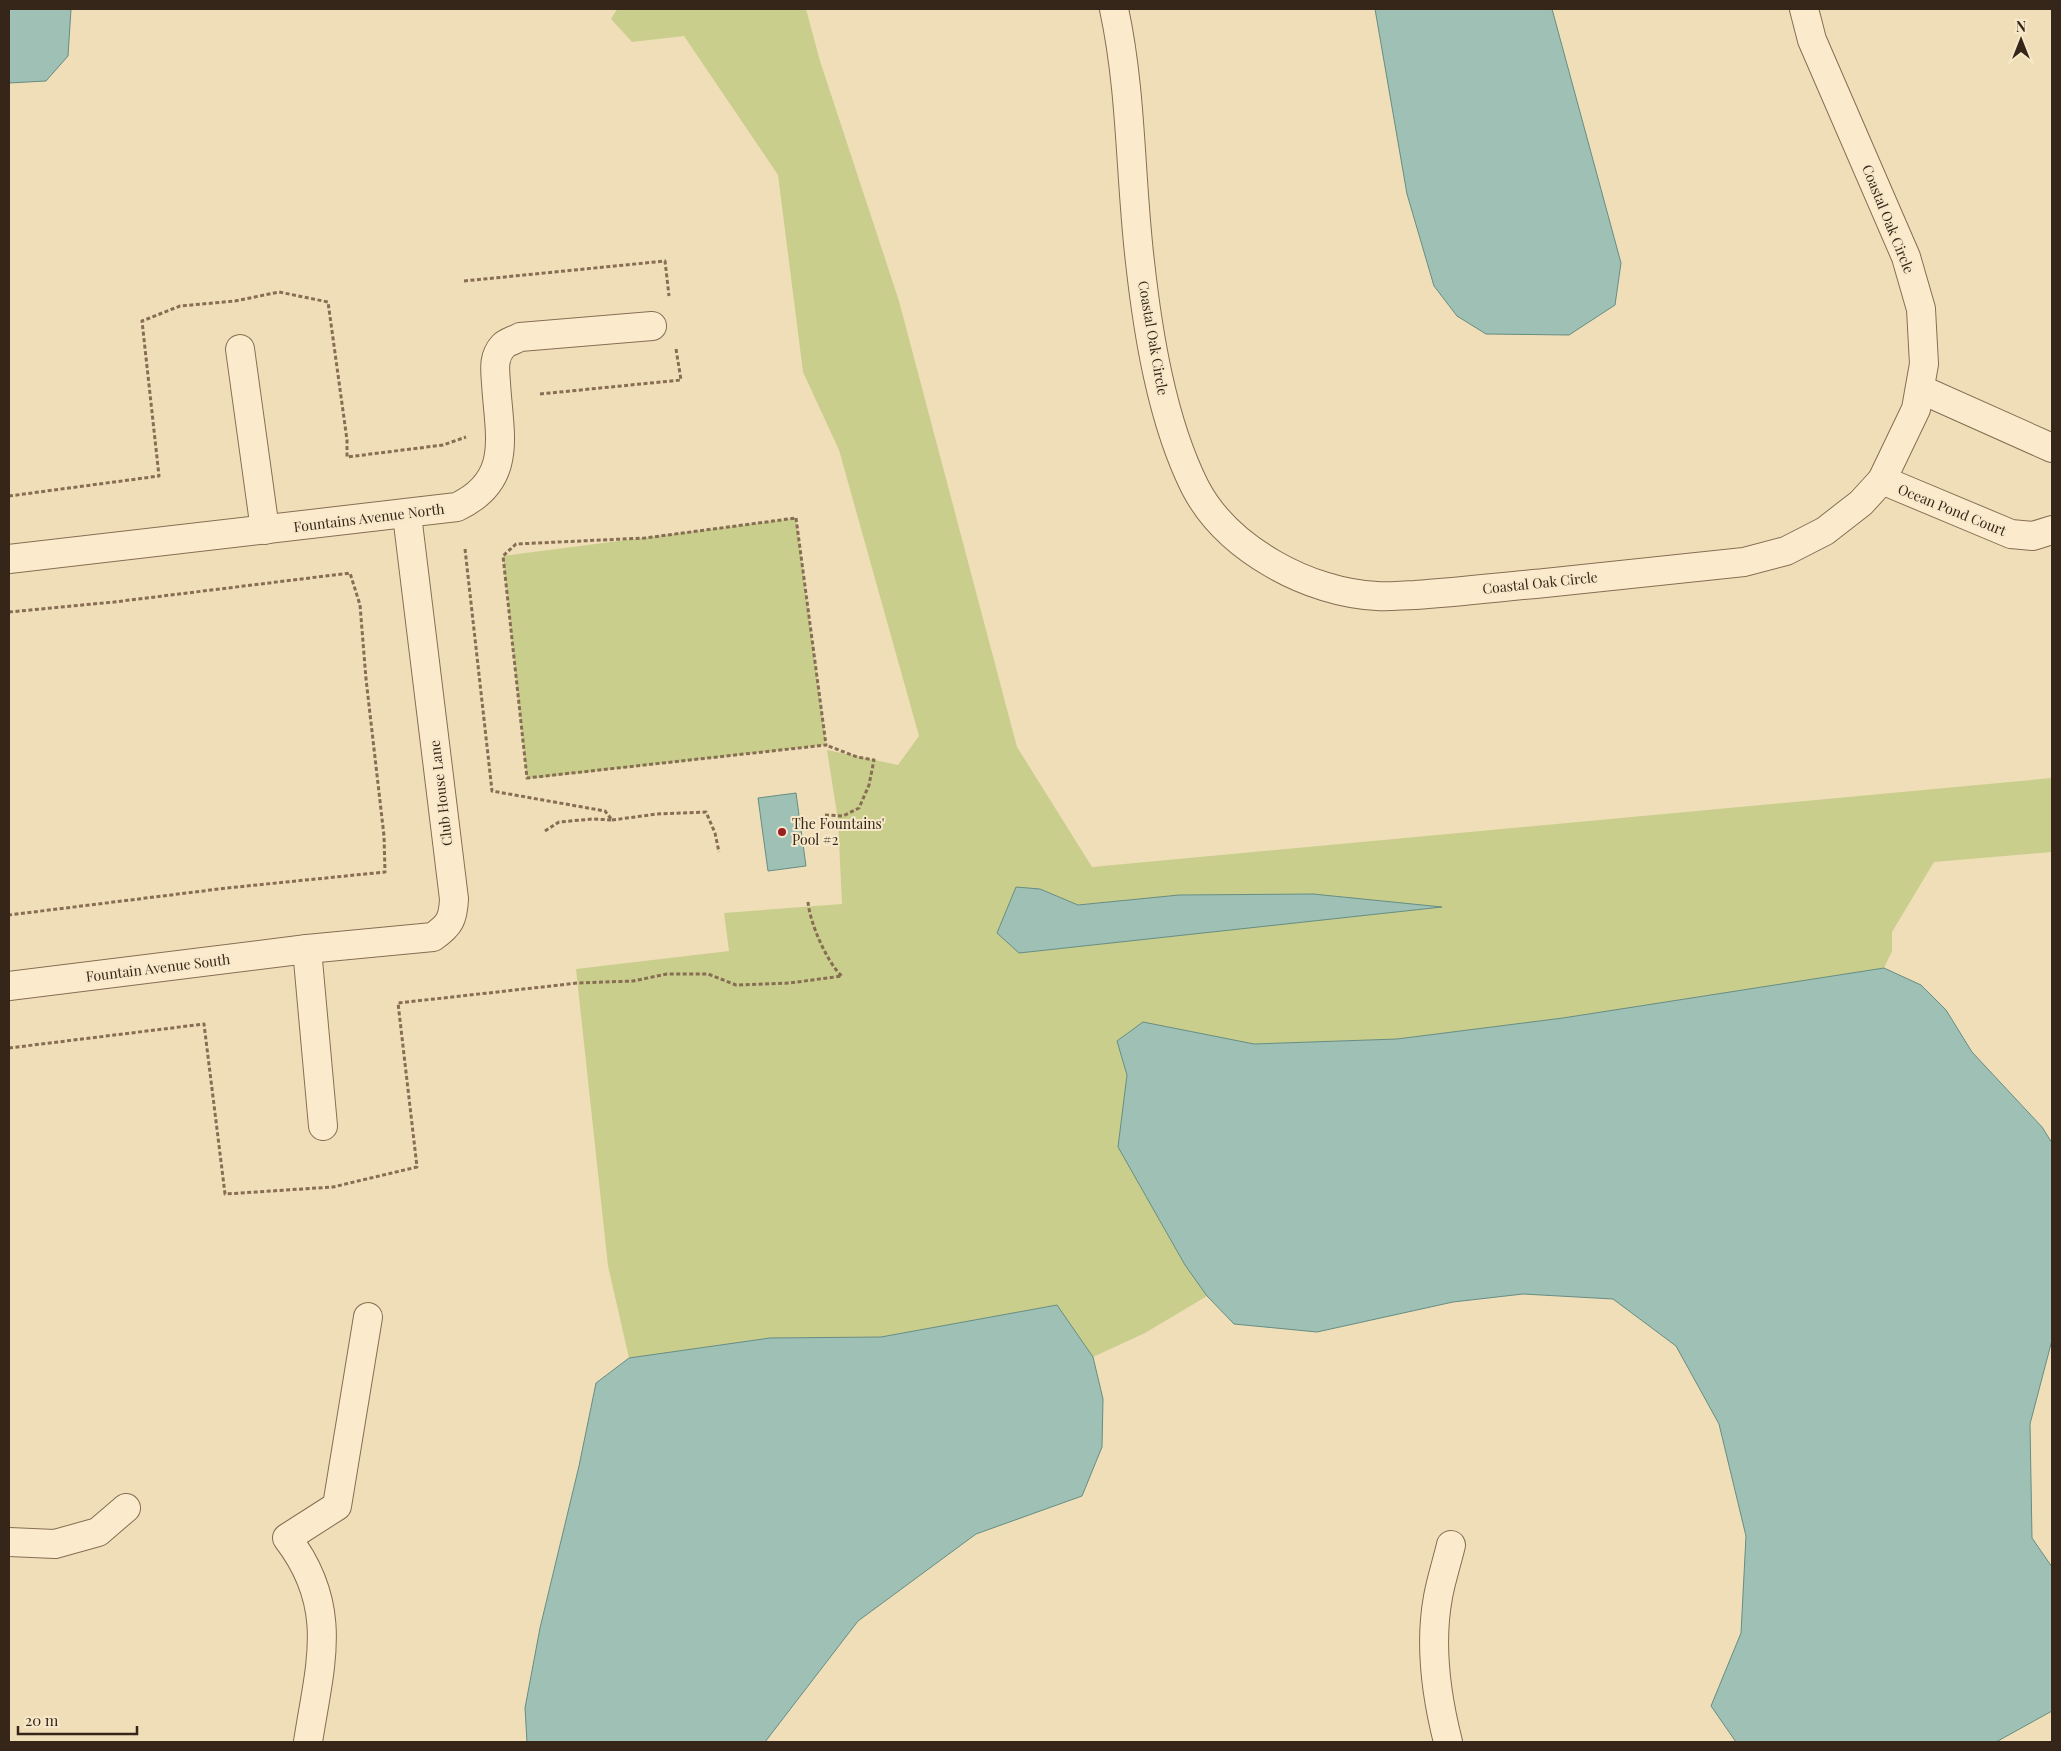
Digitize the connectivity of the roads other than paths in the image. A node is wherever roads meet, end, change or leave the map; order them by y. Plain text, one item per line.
1 (1114, 9) edge
2 (1804, 9) edge
3 (652, 326) dead end
4 (240, 348) dead end
5 (1920, 389) junction
6 (2052, 448) edge
7 (1882, 480) junction
8 (407, 514) junction
9 (265, 530) junction
10 (2052, 530) edge
11 (9, 559) edge
12 (307, 949) junction
13 (9, 986) edge
14 (323, 1126) dead end
15 (368, 1317) dead end
16 (126, 1508) dead end
17 (9, 1542) edge
18 (1451, 1545) dead end
19 (308, 1742) edge
20 (1448, 1742) edge

1 - 7 street, Coastal Oak Circle
2 - 5 street, Coastal Oak Circle
3 - 8 street, Fountains Avenue North
4 - 9 street
5 - 6 street
5 - 7 street, Coastal Oak Circle
7 - 10 street, Ocean Pond Court
8 - 9 street, Fountains Avenue North
8 - 12 street, Club House Lane
9 - 11 street, Fountains Avenue North
12 - 13 street, Fountain Avenue South
12 - 14 street
15 - 19 street
16 - 17 street
18 - 20 street

